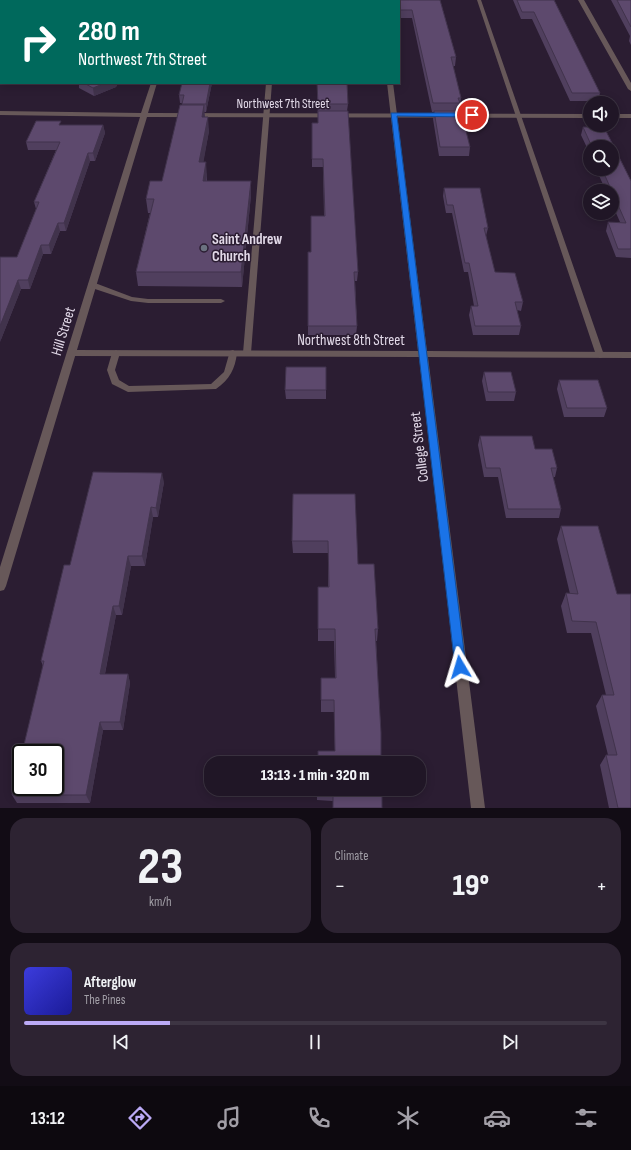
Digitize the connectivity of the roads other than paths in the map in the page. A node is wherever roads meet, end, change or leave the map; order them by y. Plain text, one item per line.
1 (479, 0) edge
2 (581, 0) edge
3 (154, 84) edge
4 (269, 84) edge
5 (390, 84) edge
6 (631, 89) edge
7 (0, 113) edge
8 (143, 115) junction
9 (265, 115) junction
10 (394, 115) junction
11 (519, 116) junction
12 (583, 116) edge
13 (619, 116) edge
14 (631, 116) edge
15 (92, 285) junction
16 (221, 300) dead end
17 (72, 353) junction
18 (116, 353) junction
19 (233, 353) junction
20 (247, 353) junction
21 (422, 354) junction
22 (600, 355) junction
23 (631, 355) edge
24 (0, 586) edge
25 (478, 808) edge

1 - 11 lane
2 - 6 street
3 - 8 street, Hill Street
4 - 9 lane
5 - 10 street, College Street
7 - 8 street, Northwest 7th Street
8 - 9 street, Northwest 7th Street
8 - 15 street, Hill Street
9 - 10 street, Northwest 7th Street
9 - 20 lane
10 - 11 street, Northwest 7th Street
10 - 21 street, College Street
11 - 12 street, Northwest 7th Street
11 - 22 lane
13 - 14 street
15 - 16 lane
15 - 17 street, Hill Street
17 - 18 street, Northwest 8th Street
17 - 24 street, Hill Street
18 - 19 street, Northwest 8th Street
18 - 19 lane
19 - 20 street, Northwest 8th Street
20 - 21 street, Northwest 8th Street
21 - 22 street, Northwest 8th Street
21 - 25 street, College Street
22 - 23 street, Northwest 8th Street

